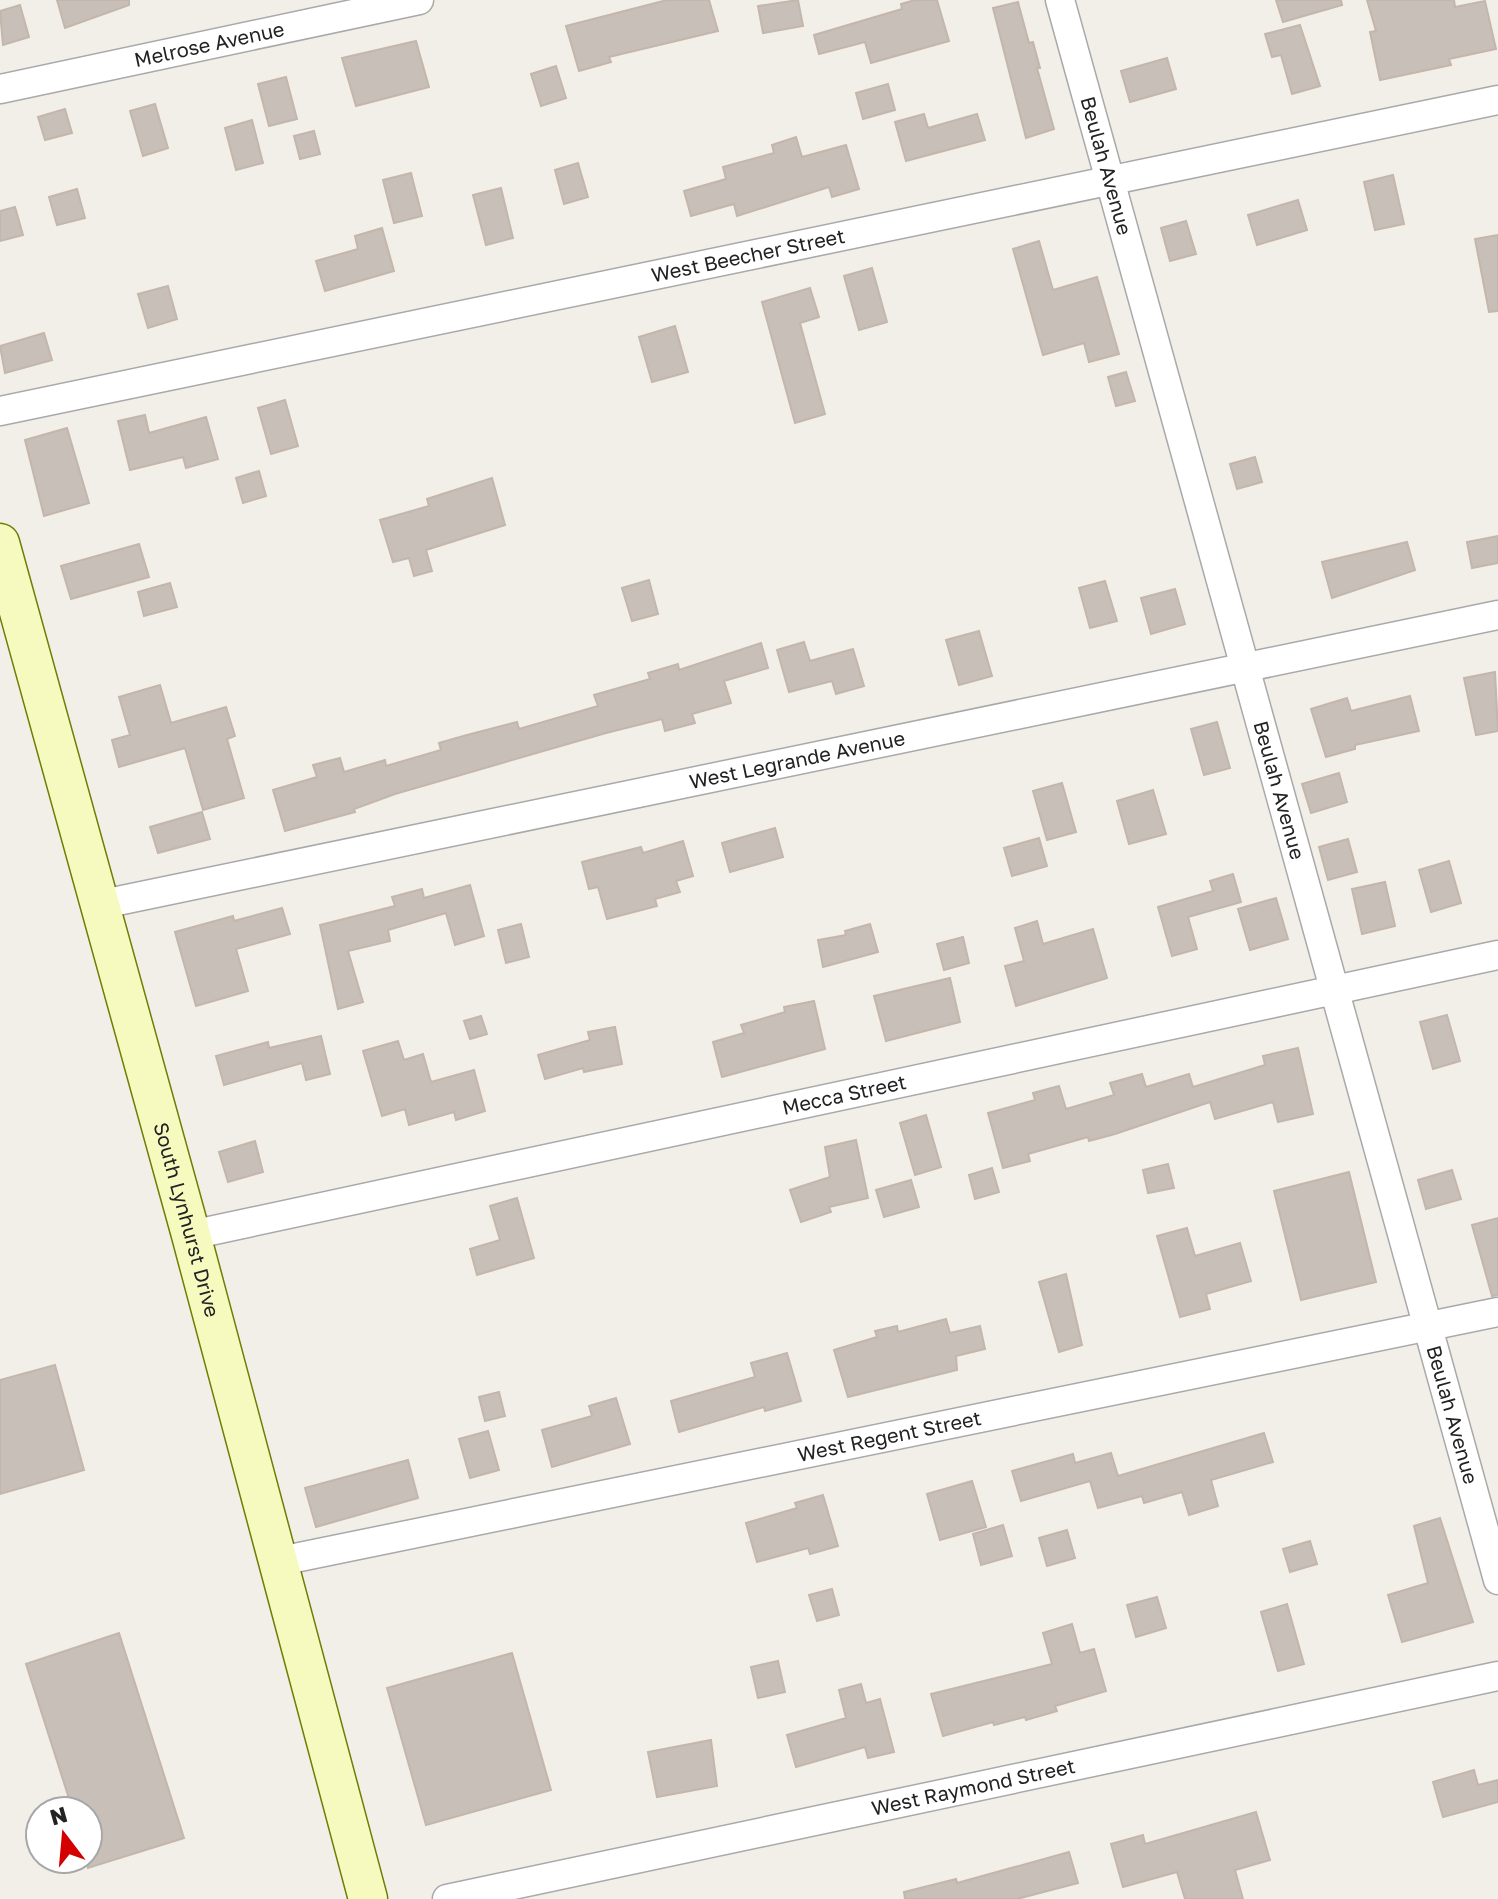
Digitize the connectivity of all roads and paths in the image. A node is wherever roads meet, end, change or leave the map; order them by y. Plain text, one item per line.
1 (419, 0) edge
2 (1060, 0) edge
3 (0, 89) edge
4 (1498, 100) edge
5 (1110, 180) junction
6 (0, 411) edge
7 (0, 543) edge
8 (1498, 615) edge
9 (1246, 668) junction
10 (98, 905) junction
11 (1498, 955) edge
12 (1336, 990) junction
13 (191, 1235) junction
14 (1498, 1312) edge
15 (1430, 1326) junction
16 (280, 1561) junction
17 (1498, 1580) edge
18 (1498, 1676) edge
19 (368, 1899) edge
20 (447, 1899) edge

1 - 3 street, Melrose Avenue
2 - 5 street, Beulah Avenue
4 - 5 street, West Beecher Street
5 - 6 street, West Beecher Street
5 - 9 street, Beulah Avenue
7 - 10 main road, South Lynhurst Drive
8 - 9 street, West Legrande Avenue
9 - 10 street, West Legrande Avenue
9 - 12 street, Beulah Avenue
10 - 13 main road, South Lynhurst Drive
11 - 12 street, Mecca Street
12 - 13 street, Mecca Street
12 - 15 street, Beulah Avenue
13 - 16 main road, South Lynhurst Drive
14 - 15 street, West Regent Street
15 - 16 street, West Regent Street
15 - 17 street, Beulah Avenue
16 - 19 main road, South Lynhurst Drive
18 - 20 street, West Raymond Street

